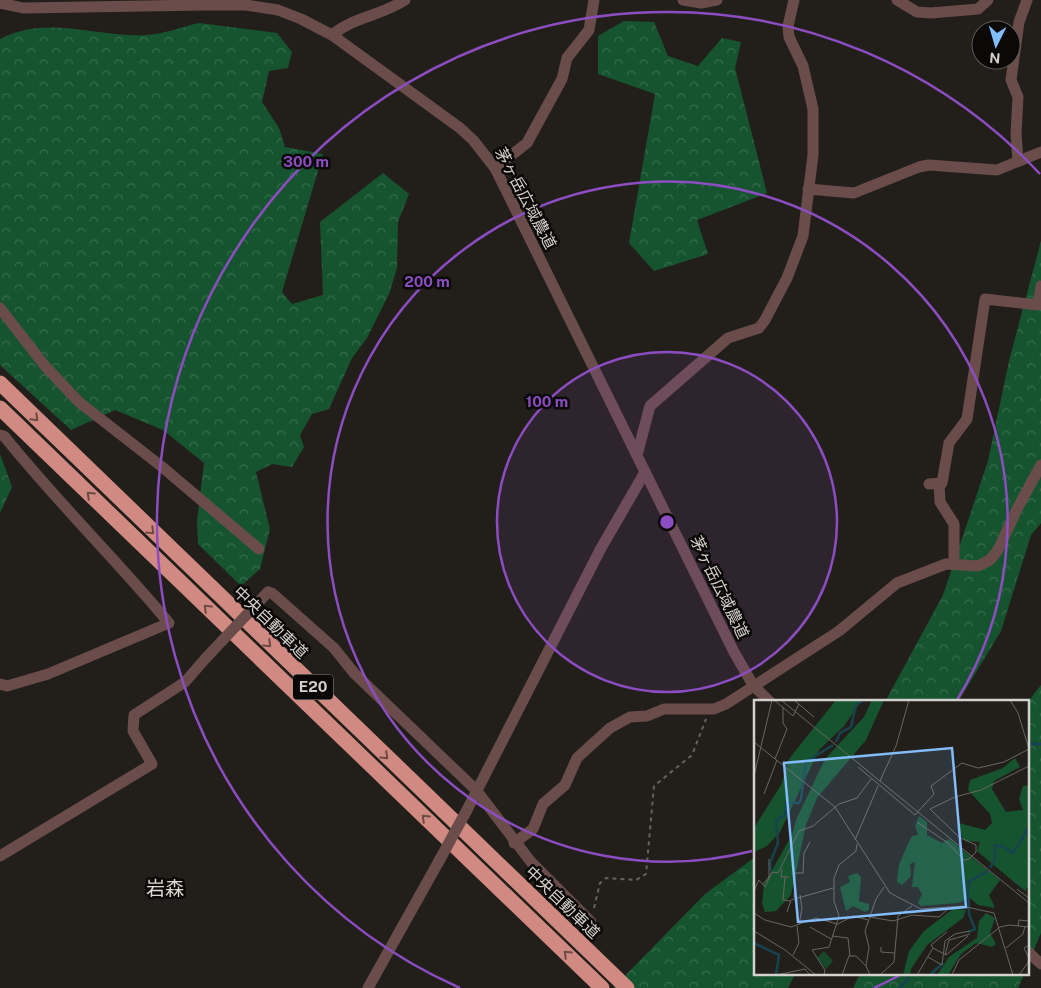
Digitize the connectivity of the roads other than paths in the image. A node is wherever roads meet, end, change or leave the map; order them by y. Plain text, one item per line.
1 (405, 0) edge
2 (594, 0) edge
3 (683, 0) edge
4 (717, 0) edge
5 (794, 0) edge
6 (897, 0) edge
7 (988, 0) edge
8 (1027, 0) edge
9 (106, 3) edge
10 (0, 4) edge
11 (332, 35) junction
12 (1041, 152) edge
13 (1018, 161) junction
14 (495, 168) junction
15 (808, 189) junction
16 (1041, 286) edge
17 (0, 308) edge
18 (0, 383) edge
19 (0, 408) edge
20 (0, 435) edge
21 (637, 455) junction
22 (1041, 465) edge
23 (645, 472) junction
24 (259, 549) dead end
25 (954, 563) junction
26 (0, 684) edge
27 (753, 685) junction
28 (768, 700) edge
29 (477, 791) junction
30 (514, 843) junction
31 (0, 856) edge
32 (592, 922) road end
33 (1028, 952) edge
34 (1041, 964) edge
35 (368, 988) edge
36 (602, 988) edge
37 (627, 988) edge

1 - 11 street
2 - 14 street
3 - 4 street
5 - 15 street
6 - 7 street
8 - 13 street
9 - 10 street, 茅ヶ岳広域農道
9 - 11 street, 茅ヶ岳広域農道
11 - 14 street, 茅ヶ岳広域農道
12 - 13 street
13 - 15 street
14 - 21 street, 茅ヶ岳広域農道
15 - 21 street
16 - 25 street
17 - 24 street
18 -> 37 highway, 中央自動車道 / E20
36 -> 19 highway, E20
20 - 26 street
21 - 23 street, 茅ヶ岳広域農道
22 - 25 street
23 - 27 street, 茅ヶ岳広域農道
23 - 29 street
25 - 27 street
27 - 28 street, 茅ヶ岳広域農道
27 - 30 street
29 - 30 street
29 - 31 street, bridge
29 - 35 street, bridge
30 - 32 street
33 - 34 street

